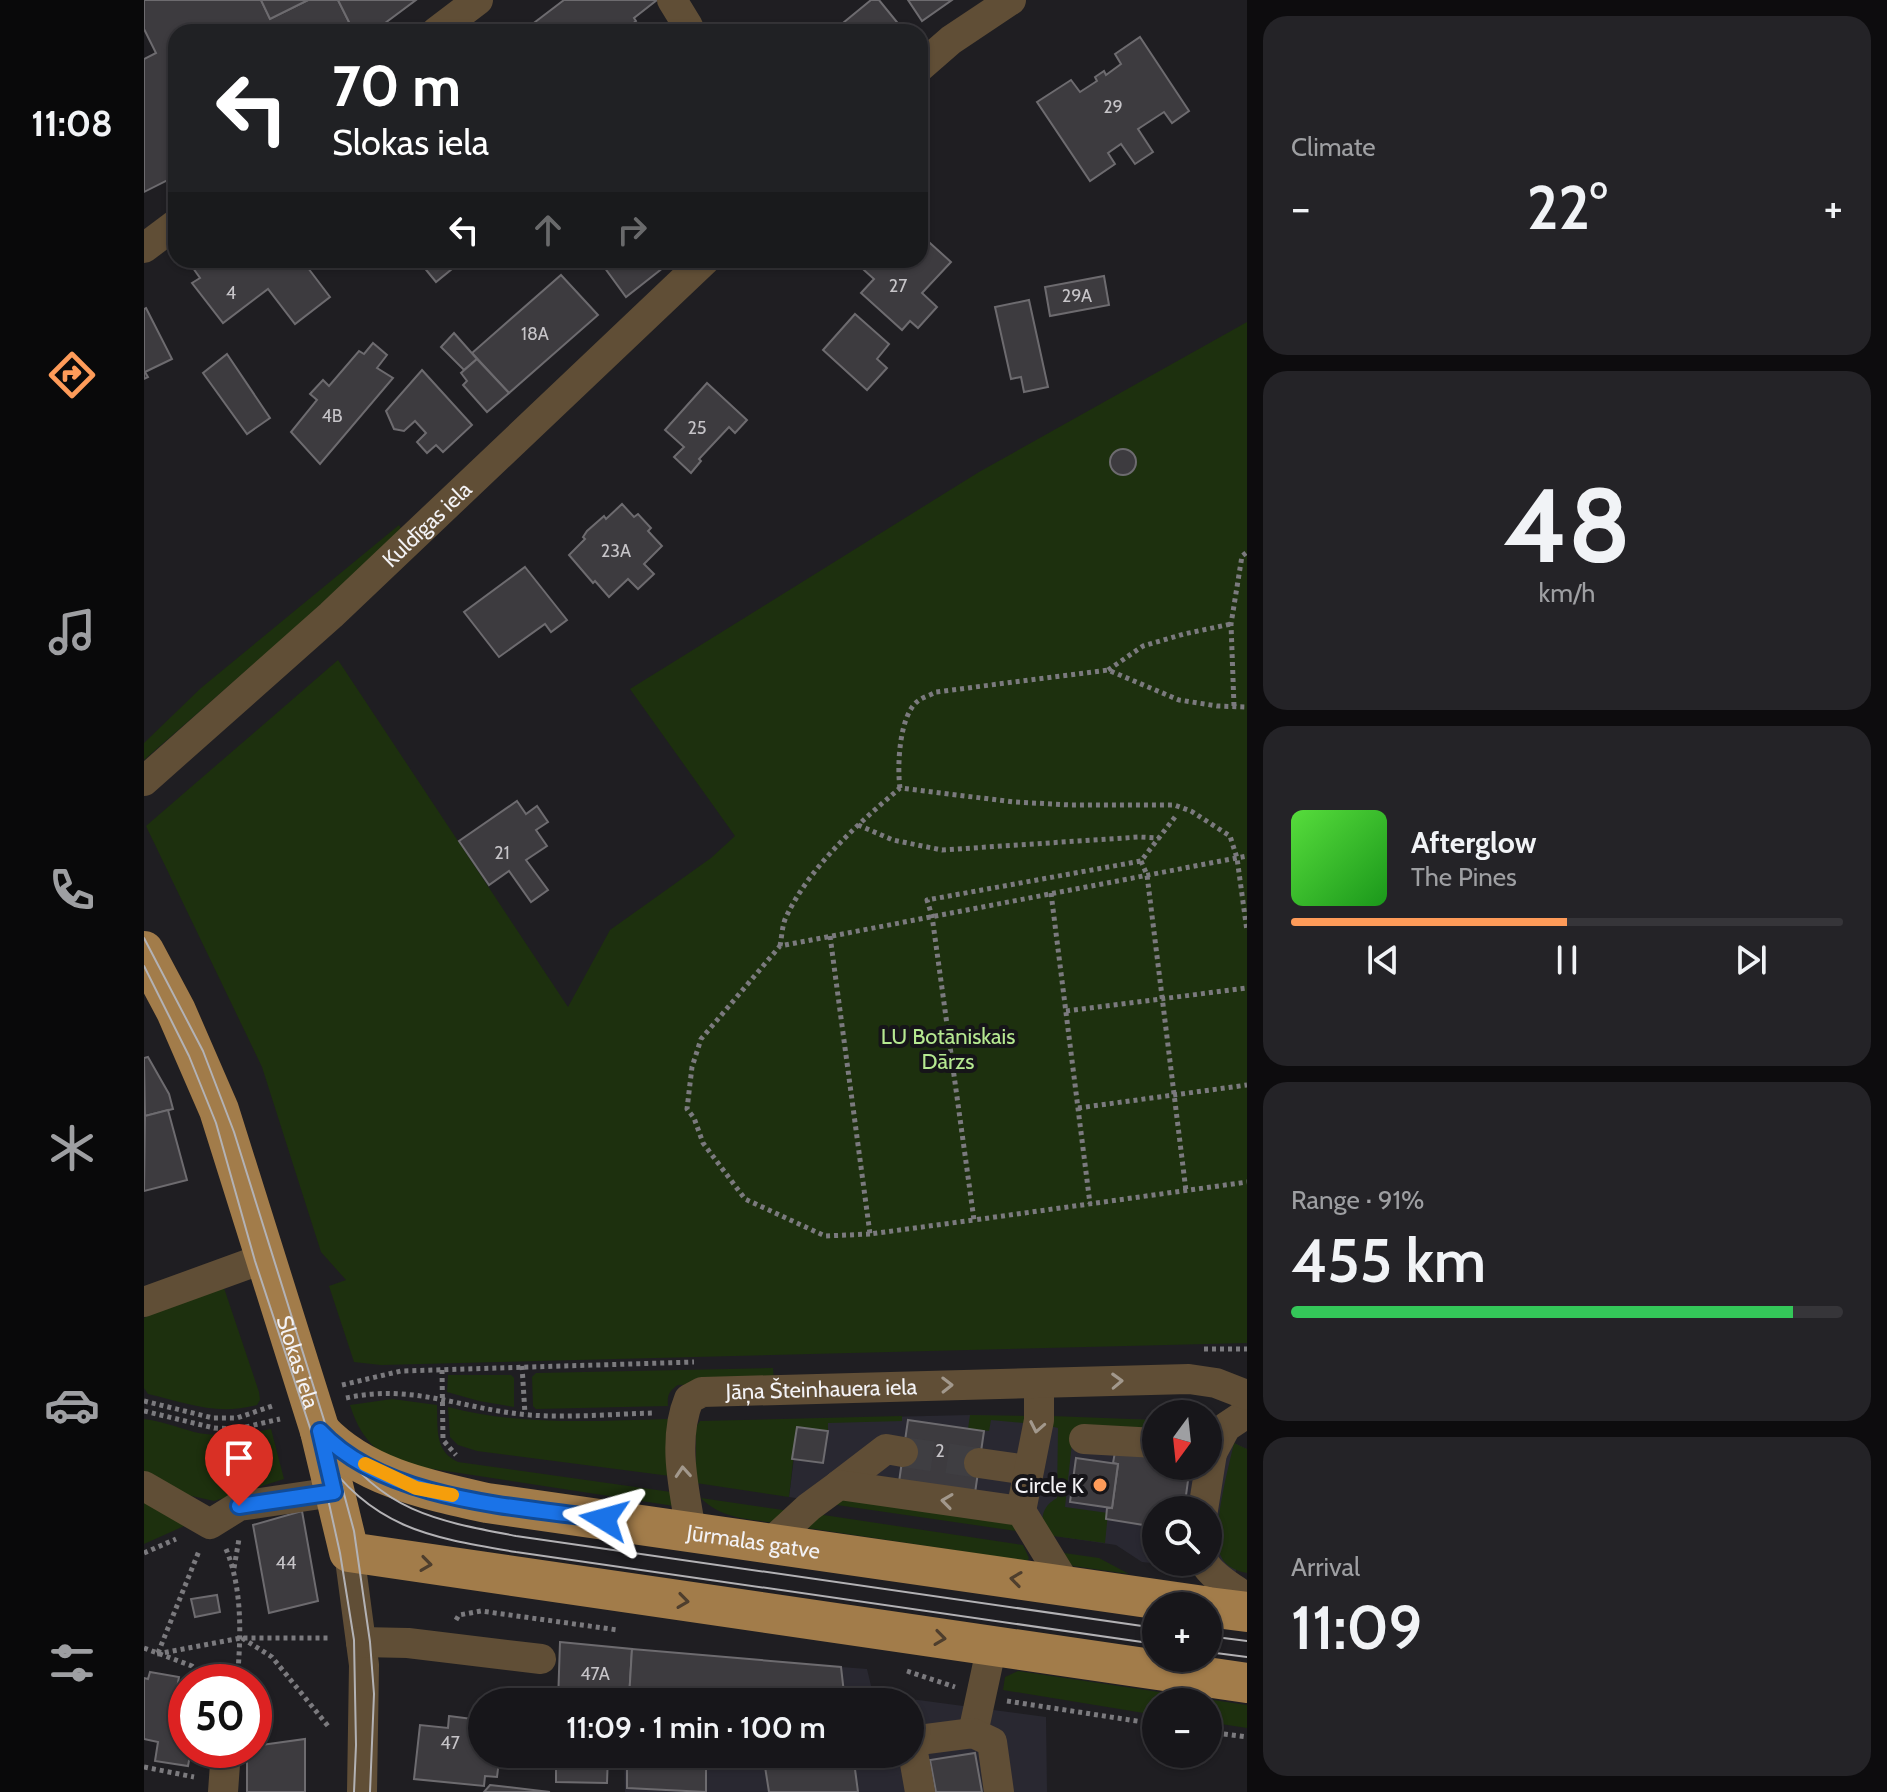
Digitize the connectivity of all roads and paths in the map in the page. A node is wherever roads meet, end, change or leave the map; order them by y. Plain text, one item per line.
1 (478, 0) edge
2 (672, 0) edge
3 (1011, 0) edge
4 (446, 24) edge
5 (687, 24) edge
6 (928, 60) edge
7 (168, 230) edge
8 (144, 248) edge
9 (697, 268) edge
10 (1247, 552) edge
11 (1231, 624) junction
12 (1108, 670) junction
13 (1234, 706) junction
14 (1247, 707) edge
15 (144, 781) edge
16 (900, 788) junction
17 (1175, 817) dead end
18 (858, 825) junction
19 (1160, 838) junction
20 (1247, 856) edge
21 (1237, 858) junction
22 (1141, 861) junction
23 (1147, 875) junction
24 (1051, 893) junction
25 (932, 916) junction
26 (1247, 931) edge
27 (830, 936) junction
28 (780, 946) junction
29 (144, 951) edge
30 (1247, 988) edge
31 (1163, 999) junction
32 (1066, 1011) junction
33 (1247, 1085) edge
34 (1174, 1094) junction
35 (1078, 1108) junction
36 (1247, 1182) edge
37 (1186, 1191) junction
38 (1090, 1204) junction
39 (974, 1220) junction
40 (870, 1234) junction
41 (265, 1258) junction
42 (144, 1302) edge
43 (522, 1366) dead end
44 (442, 1370) dead end
45 (353, 1382) dead end
46 (1039, 1383) junction
47 (1247, 1395) edge
48 (443, 1399) junction
49 (144, 1401) edge
50 (144, 1411) edge
51 (313, 1411) junction
52 (684, 1412) junction
53 (1247, 1413) edge
54 (525, 1414) junction
55 (1222, 1434) edge
56 (1084, 1439) dead end
57 (1142, 1442) edge
58 (903, 1452) tunnel mouth
59 (456, 1455) dead end
60 (979, 1463) tunnel mouth
61 (1027, 1470) junction
62 (839, 1485) junction
63 (144, 1486) edge
64 (334, 1492) junction
65 (1021, 1511) junction
66 (210, 1524) junction
67 (691, 1531) junction
68 (770, 1543) junction
69 (349, 1552) junction
70 (1217, 1576) edge
71 (1067, 1586) junction
72 (1142, 1597) edge
73 (1247, 1598) edge
74 (1222, 1608) edge
75 (1247, 1612) edge
76 (626, 1631) dead end
77 (241, 1638) junction
78 (361, 1642) junction
79 (992, 1645) junction
80 (435, 1647) junction
81 (144, 1648) edge
82 (157, 1654) junction
83 (541, 1659) dead end
84 (186, 1664) edge
85 (239, 1664) edge
86 (901, 1669) dead end
87 (1247, 1683) edge
88 (982, 1694) junction
89 (1142, 1722) edge
90 (328, 1726) dead end
91 (973, 1733) junction
92 (1222, 1734) edge
93 (1247, 1737) edge
94 (144, 1767) edge
95 (225, 1768) edge
96 (224, 1788) edge
97 (362, 1792) edge
98 (920, 1792) edge
99 (999, 1792) edge

1 - 4 street
2 - 5 street
3 - 6 street
7 - 8 street
9 - 15 street, Kuldīgas iela
10 - 11 path
11 - 12 path
11 - 13 path
12 - 13 path
12 - 16 path
13 - 14 path
16 - 18 path
16 - 21 path
17 - 19 path
18 - 19 path
18 - 28 path
19 - 22 path
20 - 21 path
21 - 23 path
21 - 26 path
22 - 23 path
22 - 25 path
23 - 24 path
23 - 31 path
24 - 25 path
24 - 32 path
25 - 27 path
25 - 39 path
27 - 28 path
27 - 40 path
28 - 40 path
29 - 41 main road, Slokas iela
30 - 31 path
31 - 32 path
31 - 34 path
32 - 35 path
33 - 34 path
34 - 35 path
34 - 37 path
35 - 38 path
36 - 37 path
37 - 38 path
38 - 39 path
39 - 40 path
41 - 42 street
41 - 51 main road, Slokas iela
43 - 54 path
44 - 48 path
45 - 51 path
46 -> 47 street, Jāņa Šteinhauera iela
52 -> 46 street, Jāņa Šteinhauera iela
46 -> 61 street
48 - 51 path
48 - 54 path
48 - 59 path
49 - 51 path
50 - 51 path
51 - 64 main road, Slokas iela
51 - 67 main road, Jūrmalas gatve
52 - 54 path
67 -> 52 street
53 - 55 street
56 - 57 street
58 - 62 street
60 - 61 street
61 - 65 street
65 -> 62 street
62 - 68 street
63 - 66 street
64 - 66 street
64 - 69 main road, Slokas iela
65 - 71 street
66 - 77 path
66 - 82 path
67 - 68 main road, Jūrmalas gatve
71 -> 68 main road, Jūrmalas gatve
69 - 78 street, Slokas iela
69 -> 79 main road
70 - 73 street
71 - 72 main road, Jūrmalas gatve
74 - 75 main road, Jūrmalas gatve
76 - 80 path
77 - 78 path
77 - 82 path
77 - 85 path
77 - 90 path
78 - 80 street
78 - 97 street, Slokas iela
79 - 87 main road
79 - 88 street
80 - 83 street
81 - 82 path
82 - 84 path
86 - 88 path
88 - 89 path
88 - 91 street
91 - 98 street
91 - 99 street
92 - 93 path
94 - 96 path
95 - 96 street

